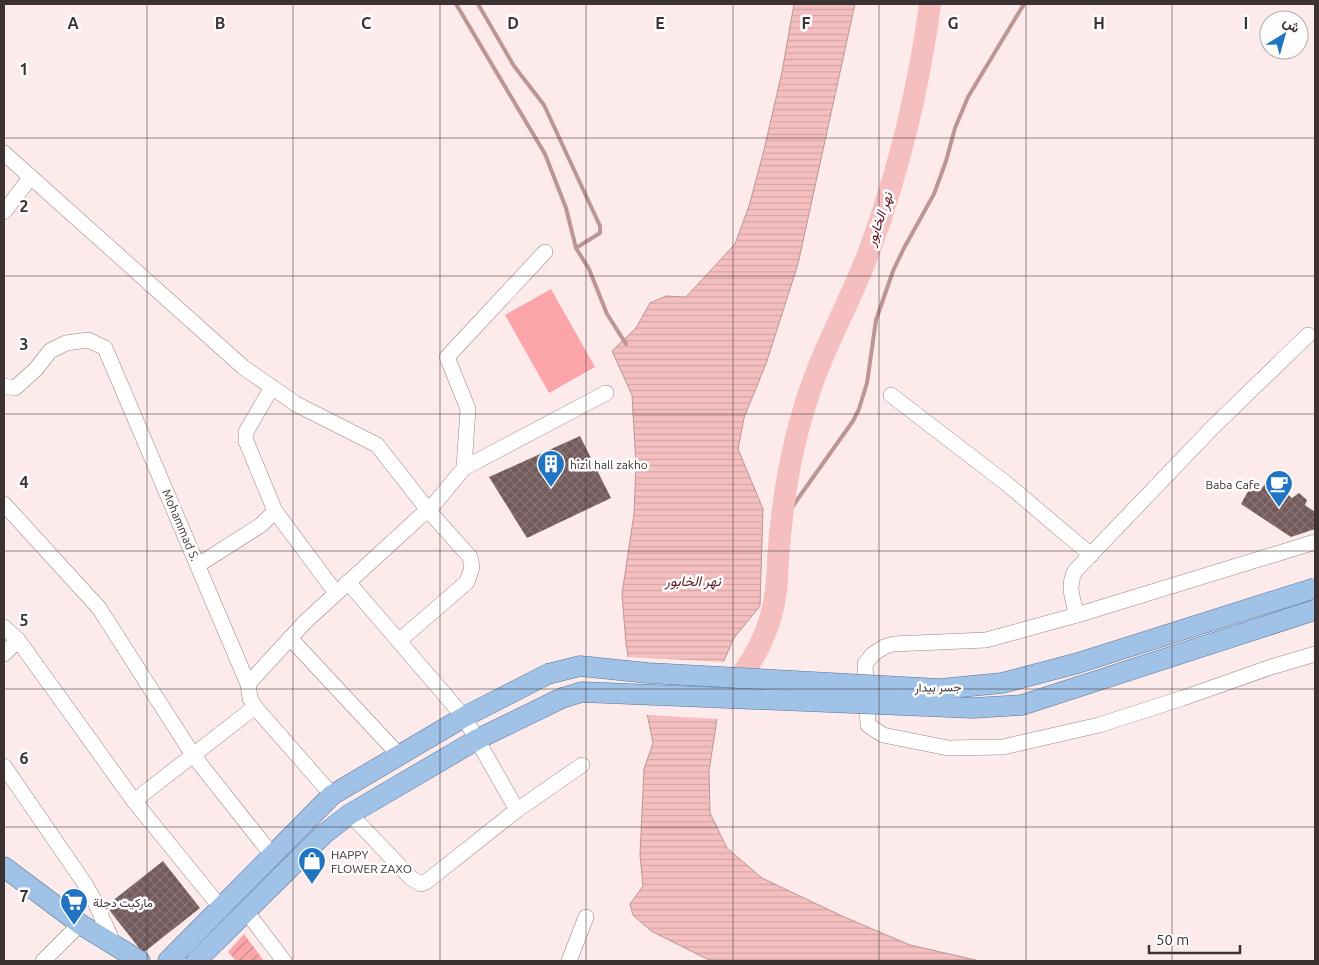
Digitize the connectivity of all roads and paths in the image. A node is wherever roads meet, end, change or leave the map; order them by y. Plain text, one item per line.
1 (4, 153) edge
2 (30, 178) junction
3 (4, 212) edge
4 (545, 252) dead end
5 (1308, 335) dead end
6 (4, 386) edge
7 (272, 387) junction
8 (606, 393) dead end
9 (891, 395) dead end
10 (464, 468) junction
11 (4, 504) edge
12 (428, 510) junction
13 (275, 512) junction
14 (1315, 542) edge
15 (1091, 555) junction
16 (198, 565) junction
17 (348, 582) junction
18 (1315, 588) edge
19 (336, 593) junction
20 (1315, 610) edge
21 (1077, 615) junction
22 (4, 627) edge
23 (290, 638) junction
24 (18, 640) junction
25 (400, 640) junction
26 (4, 654) edge
27 (1315, 654) edge
28 (248, 684) junction
29 (255, 707) junction
30 (464, 717) junction
31 (478, 740) junction
32 (193, 755) junction
33 (398, 755) junction
34 (582, 765) dead end
35 (4, 766) edge
36 (332, 795) junction
37 (134, 801) junction
38 (517, 810) junction
39 (350, 814) junction
40 (272, 855) junction
41 (4, 867) edge
42 (221, 908) junction
43 (246, 911) junction
44 (586, 917) dead end
45 (80, 924) junction
46 (115, 947) junction
47 (43, 961) edge
48 (140, 961) edge
49 (168, 961) edge
50 (196, 961) edge
51 (218, 961) edge
52 (284, 961) edge
53 (569, 961) edge

1 - 2 street
2 - 3 street
2 - 7 street
4 - 10 street
5 - 15 street
6 - 16 street, Mohammad S.
7 - 12 street
7 - 13 street
8 - 10 street
9 - 15 street
10 - 12 street
11 - 32 street
12 - 17 street
12 - 25 street
13 - 16 street
13 - 19 street
14 - 21 street
15 - 21 street
16 - 28 street, Mohammad S.
17 - 19 street
17 - 25 street
18 - 30 main road, جسر بيدار, bridge
19 - 23 street
20 - 31 main road, جسر بيدار, bridge
21 - 27 street
22 - 24 street
23 - 28 street
23 - 33 street
24 - 26 street
24 - 37 street
25 - 30 street
28 - 29 street, Mohammad S.
29 - 32 street
29 - 36 street, Mohammad S.
30 - 31 street
30 - 33 main road, جسر بيدار
31 - 38 street
31 - 39 main road, جسر بيدار
32 - 37 street
32 - 40 street
33 - 36 main road, جسر بيدار
34 - 38 street
35 - 46 street
36 - 40 main road, جسر بيدار
37 - 42 street
38 - 39 street
39 - 43 main road, جسر بيدار
40 - 42 main road, جسر بيدار
41 - 45 main road
42 - 49 main road, جسر بيدار
43 - 50 main road
43 - 51 main road
43 - 52 street
44 - 53 street
45 - 46 main road
45 - 47 street
46 - 48 main road

